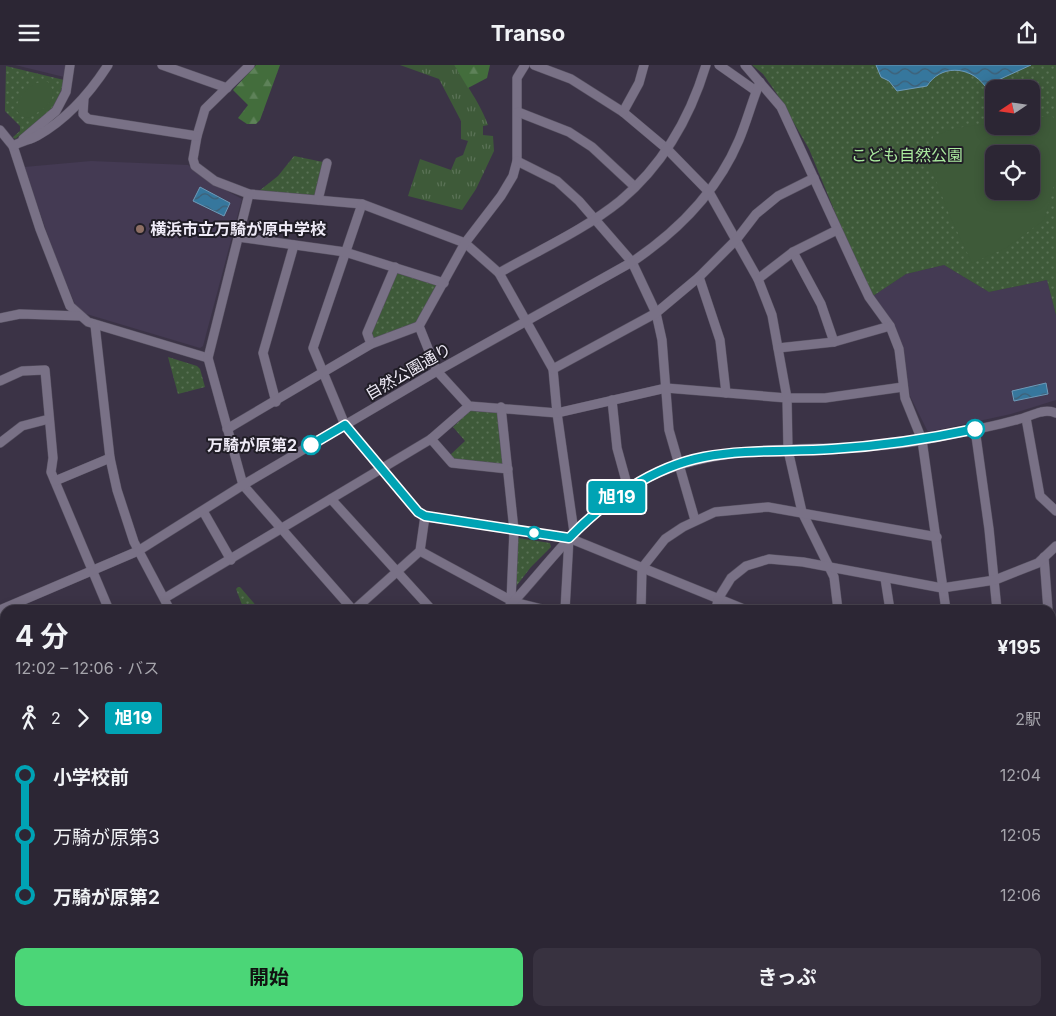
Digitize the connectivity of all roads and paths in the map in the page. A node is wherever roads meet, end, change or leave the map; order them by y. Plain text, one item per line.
1 (70, 65) edge
2 (108, 65) edge
3 (162, 65) edge
4 (250, 65) edge
5 (525, 65) edge
6 (534, 65) edge
7 (644, 65) edge
8 (706, 65) edge
9 (719, 65) edge
10 (745, 65) edge
11 (173, 67) edge
12 (758, 86) junction
13 (227, 88) junction
14 (84, 98) junction
15 (623, 112) junction
16 (518, 113) junction
17 (0, 130) edge
18 (197, 136) junction
19 (21, 140) junction
20 (13, 146) junction
21 (667, 149) junction
22 (517, 161) junction
23 (327, 163) dead end
24 (814, 178) junction
25 (635, 187) junction
26 (709, 192) junction
27 (248, 194) junction
28 (318, 200) junction
29 (362, 204) junction
30 (595, 218) junction
31 (837, 230) junction
32 (238, 237) junction
33 (736, 240) junction
34 (465, 243) junction
35 (294, 245) junction
36 (345, 252) junction
37 (793, 252) junction
38 (632, 262) junction
39 (395, 267) junction
40 (499, 273) junction
41 (699, 277) junction
42 (758, 279) junction
43 (444, 283) junction
44 (656, 313) junction
45 (81, 316) junction
46 (0, 318) edge
47 (528, 320) junction
48 (95, 325) junction
49 (419, 326) junction
50 (890, 326) junction
51 (834, 342) junction
52 (371, 344) junction
53 (778, 348) junction
54 (208, 357) junction
55 (553, 369) junction
56 (436, 371) junction
57 (322, 373) junction
58 (0, 381) edge
59 (903, 387) junction
60 (666, 388) junction
61 (726, 393) junction
62 (787, 398) junction
63 (612, 400) junction
64 (276, 402) junction
65 (469, 406) junction
66 (501, 407) junction
67 (557, 413) junction
68 (1056, 413) edge
69 (1026, 418) junction
70 (49, 419) junction
71 (345, 425) junction
72 (227, 429) junction
73 (975, 429) junction
74 (431, 439) junction
75 (922, 440) junction
76 (0, 443) edge
77 (788, 450) junction
78 (110, 458) junction
79 (677, 464) junction
80 (381, 468) junction
81 (508, 469) junction
82 (55, 481) junction
83 (243, 485) junction
84 (628, 488) junction
85 (331, 499) junction
86 (203, 511) junction
87 (1056, 511) edge
88 (802, 512) junction
89 (425, 516) junction
90 (695, 520) junction
91 (282, 530) junction
92 (514, 530) junction
93 (572, 535) junction
94 (937, 537) junction
95 (1056, 546) edge
96 (138, 551) junction
97 (420, 551) junction
98 (1044, 557) junction
99 (231, 560) junction
100 (642, 568) junction
101 (830, 568) junction
102 (91, 571) junction
103 (397, 571) junction
104 (885, 578) junction
105 (995, 580) junction
106 (942, 588) junction
107 (165, 599) junction
108 (718, 599) junction
109 (512, 601) junction
110 (6, 605) edge
111 (104, 605) edge
112 (168, 605) edge
113 (350, 605) edge
114 (360, 605) edge
115 (428, 605) edge
116 (509, 605) edge
117 (527, 605) edge
118 (565, 605) edge
119 (641, 605) edge
120 (717, 605) edge
121 (733, 605) edge
122 (837, 605) edge
123 (889, 605) edge
124 (945, 605) edge
125 (997, 605) edge
126 (1048, 605) edge

1 - 19 street
2 - 14 street
3 - 11 street
4 - 13 street
5 - 16 street
6 - 15 street
7 - 15 street
8 - 21 street
9 - 12 street
10 - 12 street
11 - 13 street
12 - 24 street
12 - 26 street, 自然公園通り
13 - 18 street
14 - 18 street
14 - 19 street
15 - 21 street
16 - 22 street
16 - 25 street
17 - 20 street
18 - 27 street
19 - 20 street
20 - 45 street
21 - 25 street
21 - 26 street
22 - 30 street
22 - 34 street
23 - 28 street
24 - 31 street
24 - 33 street
25 - 30 street
26 - 33 street
26 - 38 street, 自然公園通り
27 - 28 street
27 - 32 street
28 - 29 street
29 - 34 street
29 - 36 street
30 - 38 street
30 - 40 street
31 - 37 street
31 - 50 street
32 - 35 street
32 - 54 street
33 - 41 street
33 - 42 street
34 - 40 street
34 - 43 street
35 - 36 street
35 - 64 street
36 - 39 street
36 - 57 street
37 - 42 street
37 - 51 street
38 - 44 street
38 - 47 street, 自然公園通り
39 - 43 street
39 - 52 street
40 - 47 street
41 - 44 street
41 - 61 street
42 - 53 street
43 - 49 street
44 - 55 street
44 - 60 street
45 - 46 street
45 - 48 street
47 - 55 street
47 - 56 street, 自然公園通り
48 - 54 street
48 - 78 street
49 - 52 street
49 - 56 street
50 - 51 street
50 - 59 street
51 - 53 street
52 - 57 street
53 - 62 street
54 - 72 street
55 - 67 street
56 - 65 street
56 - 71 street, 自然公園通り
57 - 64 street
57 - 71 street
58 - 70 street
59 - 62 street
59 - 75 street
60 - 61 street
60 - 63 street
60 - 79 street
61 - 62 street
62 - 77 street
63 - 67 street
63 - 84 street
64 - 72 street
65 - 66 street
65 - 74 street
66 - 67 street
66 - 81 street
67 - 93 street
68 - 69 street
69 - 73 street
69 - 87 street
70 - 76 street
70 - 82 street
71 - 80 street
71 - 83 street, 自然公園通り
72 - 83 street
73 - 75 street
73 - 105 street
74 - 80 street
74 - 81 street
75 - 77 street
75 - 94 street
77 - 79 street
77 - 88 street
78 - 82 street
78 - 96 street
79 - 84 street
79 - 90 street
80 - 85 street
80 - 89 street
81 - 92 street
82 - 102 street
83 - 86 street, 自然公園通り
83 - 91 street
84 - 93 street
85 - 91 street
85 - 103 street
86 - 96 street, 自然公園通り
86 - 99 street
88 - 90 street
88 - 94 street
88 - 101 street
89 - 92 street
89 - 97 street
90 - 100 street
91 - 99 street
91 - 113 street
92 - 93 street
92 - 109 street
93 - 100 street
93 - 109 street
93 - 118 street
94 - 106 street
95 - 98 street
96 - 102 street, 自然公園通り
96 - 107 street
97 - 103 street
97 - 109 street
98 - 105 street
98 - 126 street
99 - 107 street
100 - 108 street
100 - 119 street
101 - 104 street
101 - 108 street
101 - 122 street
102 - 110 street, 自然公園通り
102 - 111 street
103 - 114 street
103 - 115 street
104 - 106 street
104 - 123 street
105 - 106 street
105 - 125 street
106 - 124 street
107 - 112 street
108 - 120 street
108 - 121 street
109 - 116 street
109 - 117 street

